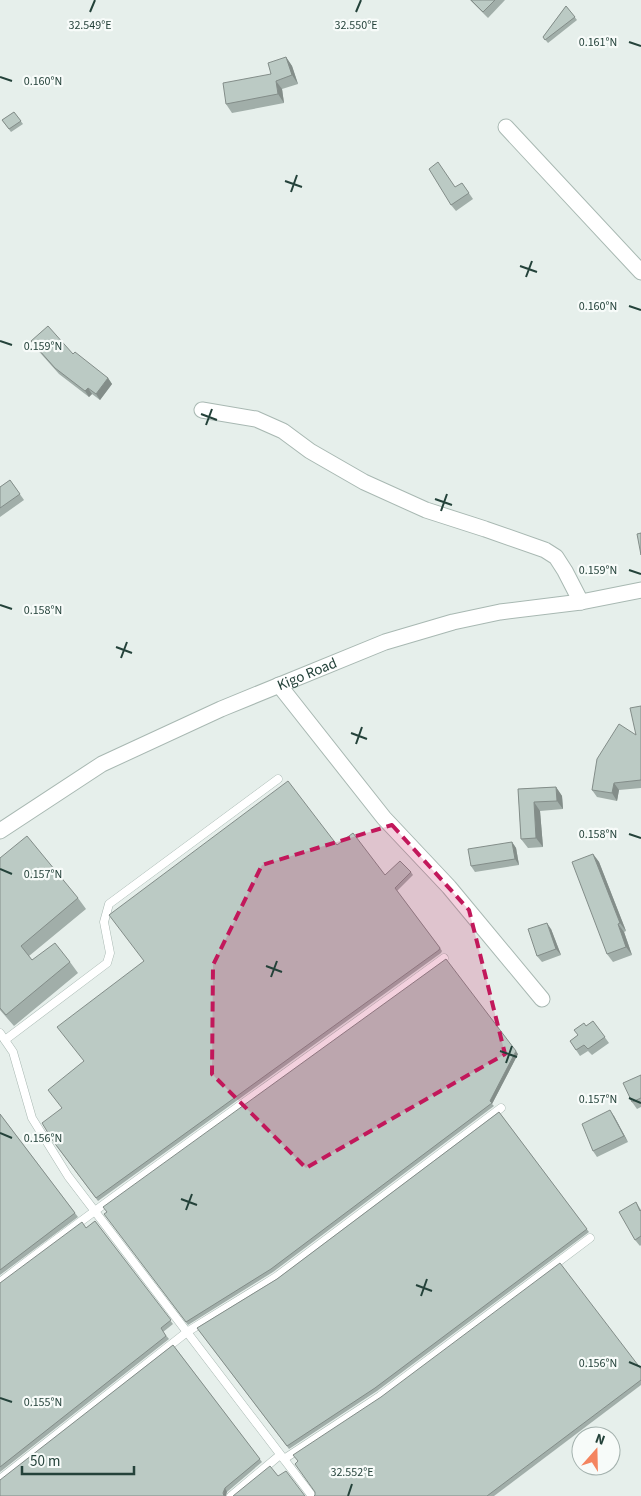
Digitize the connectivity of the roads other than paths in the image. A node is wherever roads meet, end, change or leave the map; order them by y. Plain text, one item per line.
1 (506, 127) dead end
2 (641, 272) edge
3 (202, 410) dead end
4 (641, 590) edge
5 (581, 602) junction
6 (279, 685) junction
7 (278, 779) dead end
8 (0, 831) edge
9 (444, 958) edge
10 (542, 999) dead end
11 (2, 1037) edge
12 (501, 1108) dead end
13 (94, 1210) junction
14 (590, 1238) dead end
15 (0, 1282) edge
16 (187, 1332) junction
17 (282, 1457) junction
18 (0, 1479) edge
19 (231, 1496) edge
20 (312, 1496) edge

1 - 2 street
3 - 5 street
4 - 5 street, Kigo Road
5 - 6 street, Kigo Road
6 - 8 street, Kigo Road
6 - 10 street
7 - 11 lane
9 - 13 lane
11 - 13 lane
12 - 16 lane
13 - 15 lane
13 - 16 lane
14 - 17 lane
16 - 17 lane
16 - 18 lane
17 - 19 lane
17 - 20 lane

